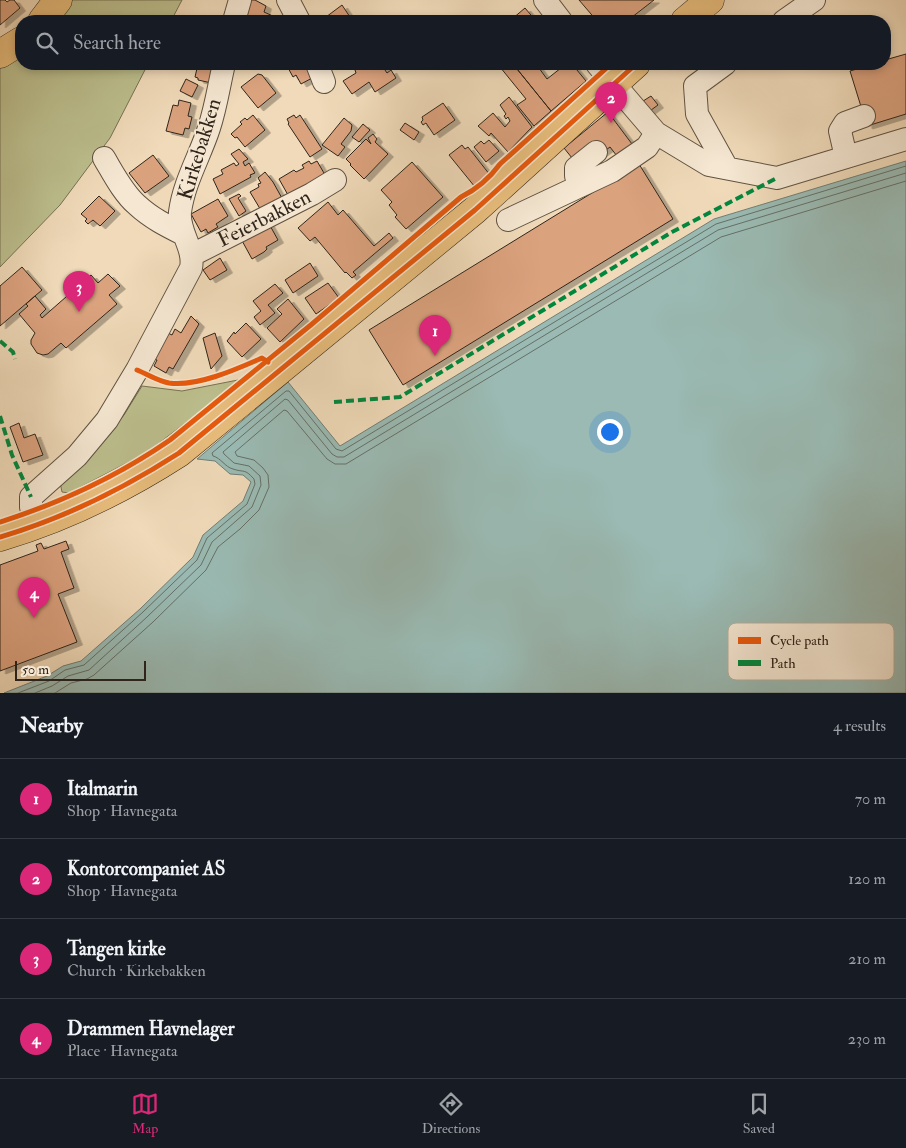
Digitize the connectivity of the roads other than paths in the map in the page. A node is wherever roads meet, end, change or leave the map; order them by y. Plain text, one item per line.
1 (58, 0) edge
2 (240, 0) edge
3 (288, 0) edge
4 (545, 0) edge
5 (710, 0) edge
6 (814, 0) edge
7 (47, 15) edge
8 (236, 15) edge
9 (296, 15) edge
10 (556, 15) edge
11 (692, 15) edge
12 (793, 15) edge
13 (15, 45) edge
14 (0, 54) edge
15 (223, 70) edge
16 (618, 70) edge
17 (717, 70) edge
18 (606, 74) edge
19 (864, 116) dead end
20 (656, 133) junction
21 (906, 139) edge
22 (596, 152) dead end
23 (846, 157) junction
24 (104, 158) dead end
25 (727, 168) junction
26 (336, 180) dead end
27 (581, 185) junction
28 (508, 220) dead end
29 (184, 234) junction
30 (192, 255) junction
31 (36, 526) junction
32 (0, 537) edge

1 - 7 main road
2 - 8 street
3 - 9 street
4 - 10 street
5 - 11 main road
6 - 12 street
13 - 14 main road
15 - 29 street, Kirkebakken
16 - 18 main road
17 - 25 street
18 - 20 street
18 - 31 main road
19 - 23 street
20 - 25 street
20 - 27 street
21 - 23 street
22 - 27 street
23 - 25 street
24 - 29 street
26 - 30 street, Feierbakken
27 - 28 street
29 - 30 street, Kirkebakken
30 - 31 street
31 - 32 main road

